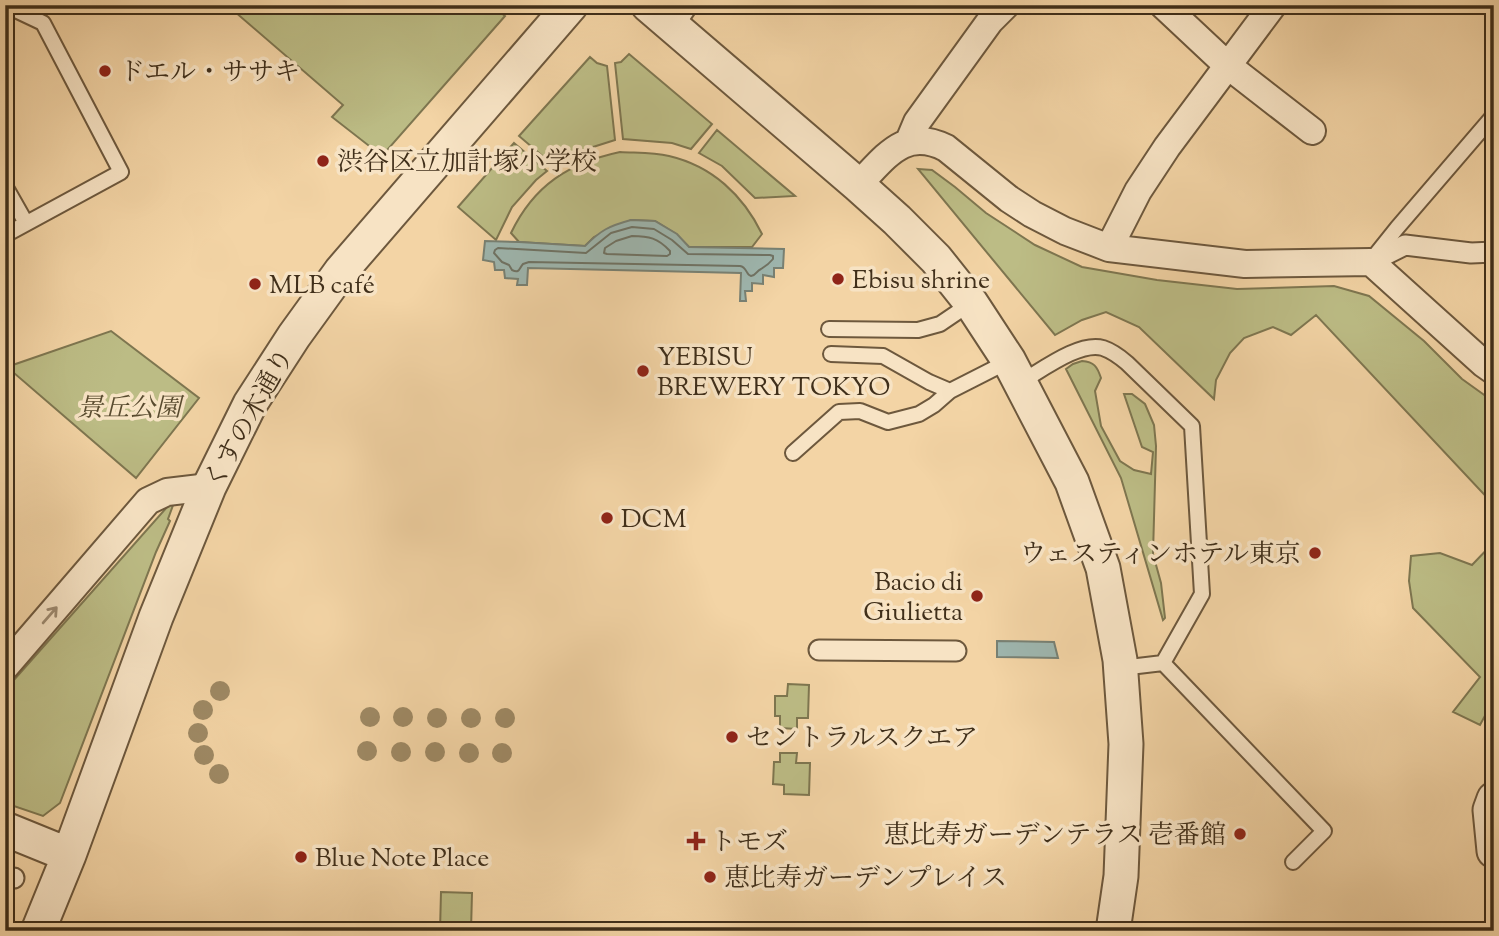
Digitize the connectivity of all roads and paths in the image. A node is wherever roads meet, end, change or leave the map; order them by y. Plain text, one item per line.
1 (5, 5) edge
2 (571, 5) edge
3 (648, 5) edge
4 (1006, 5) edge
5 (1163, 5) edge
6 (1273, 5) edge
7 (683, 17) edge
8 (1227, 65) junction
9 (1494, 115) edge
10 (1312, 131) dead end
11 (909, 141) junction
12 (858, 184) junction
13 (5, 186) edge
14 (26, 223) junction
15 (5, 235) edge
16 (1109, 248) junction
17 (1494, 252) edge
18 (1371, 261) junction
19 (971, 303) junction
20 (829, 328) dead end
21 (831, 354) dead end
22 (1015, 371) junction
23 (1494, 371) edge
24 (950, 391) junction
25 (793, 453) dead end
26 (209, 487) junction
27 (819, 650) dead end
28 (956, 652) dead end
29 (1163, 663) junction
30 (5, 667) edge
31 (1121, 668) junction
32 (1494, 799) edge
33 (5, 829) edge
34 (1494, 851) edge
35 (69, 855) junction
36 (1293, 862) dead end
37 (43, 917) edge
38 (1113, 931) edge

1 - 14 lane
2 - 26 street, くすの木通り
3 - 7 street
4 - 11 street
5 - 8 street
6 - 8 street
7 - 12 street
8 - 10 street
8 - 16 street
9 - 18 lane
11 - 12 street
11 - 16 street
12 - 19 street
13 - 14 lane
14 - 15 lane
16 - 18 street
17 - 18 street
18 - 23 street
19 - 20 lane
19 - 22 street
21 - 24 lane
22 - 24 lane
22 - 29 lane
22 - 31 street
24 - 25 lane
30 -> 26 street
26 - 35 street, くすの木通り
27 - 28 street
29 - 31 lane
29 - 36 lane
31 - 38 street
32 - 34 street
33 - 35 street
35 - 37 street, くすの木通り

